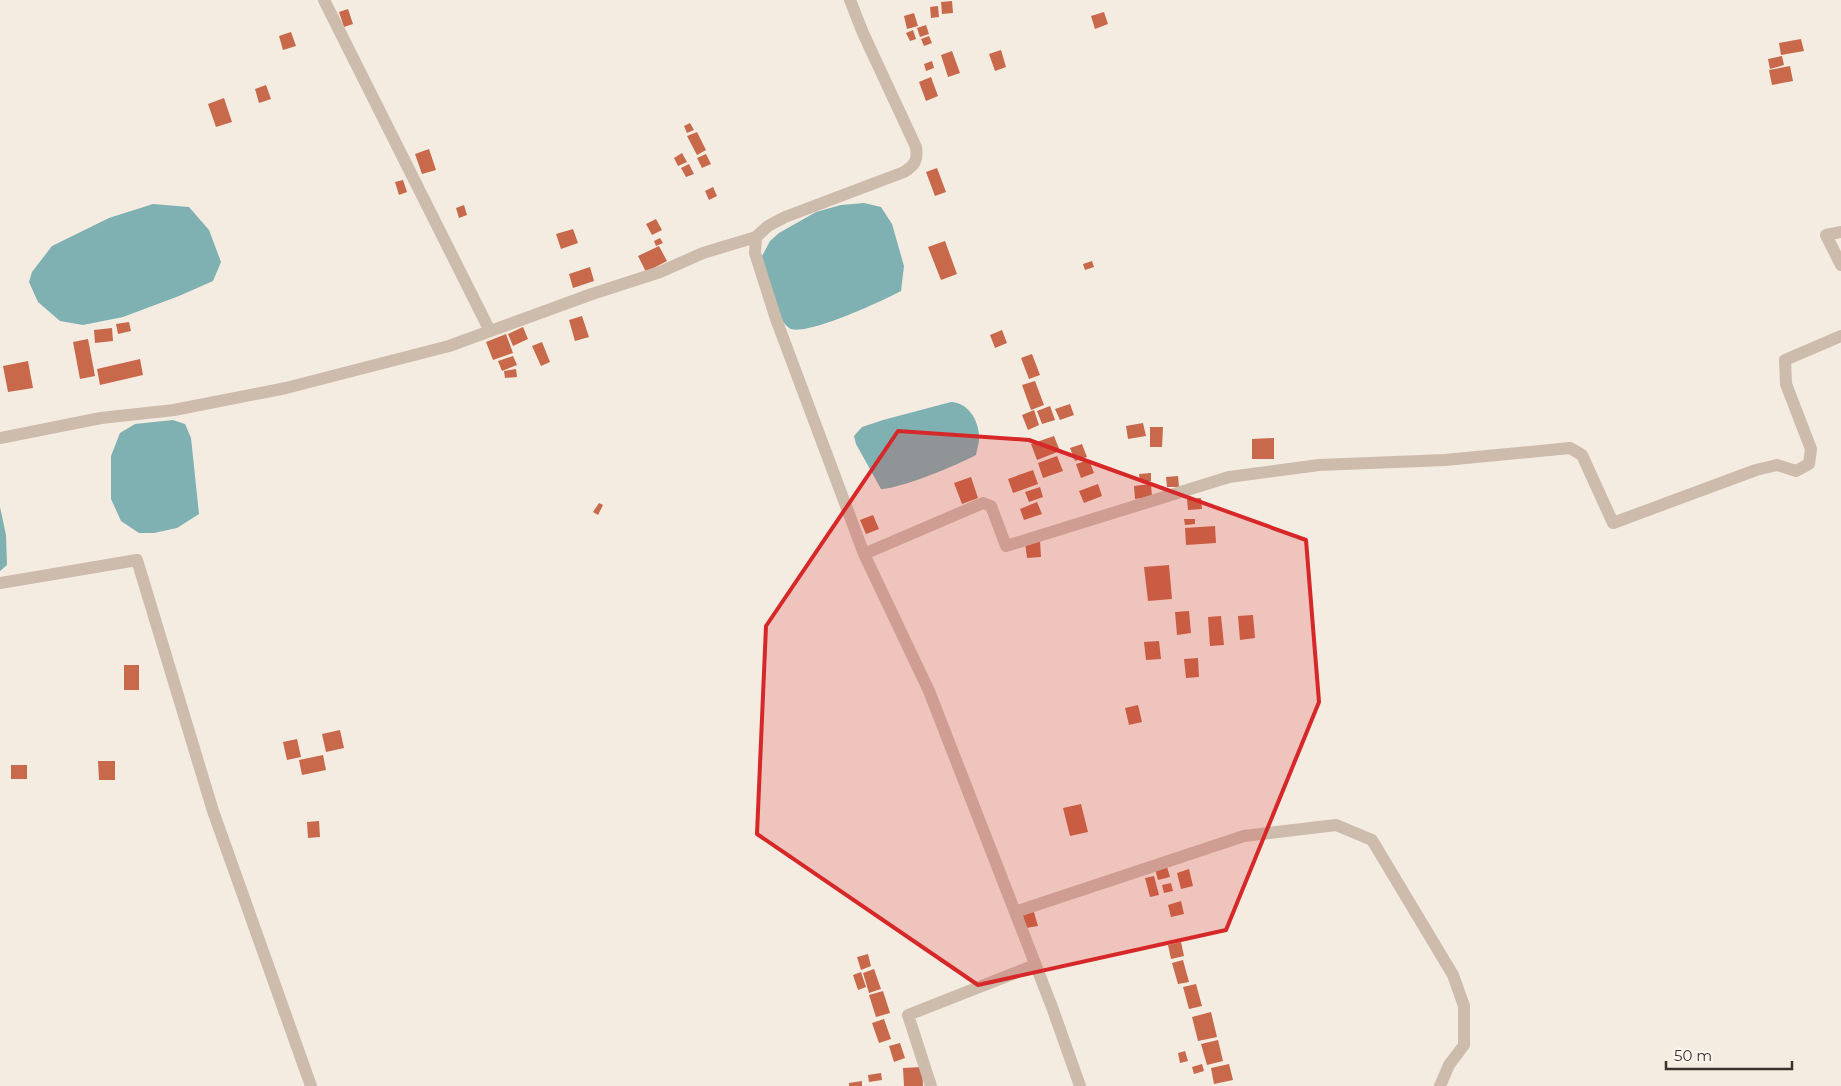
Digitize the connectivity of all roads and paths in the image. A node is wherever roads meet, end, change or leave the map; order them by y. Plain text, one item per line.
1 (324, 0) edge
2 (850, 0) edge
3 (1841, 232) edge
4 (756, 237) junction
5 (1841, 265) edge
6 (490, 331) junction
7 (1841, 336) edge
8 (0, 438) edge
9 (864, 554) junction
10 (0, 583) edge
11 (1015, 912) junction
12 (1036, 965) junction
13 (311, 1086) edge
14 (931, 1086) edge
15 (1080, 1086) edge
16 (1440, 1086) edge

1 - 6 street
2 - 4 street
3 - 5 street
4 - 6 street
4 - 9 street
6 - 8 street
7 - 9 street
9 - 11 street
10 - 13 street
11 - 12 street
11 - 16 street
12 - 14 street
12 - 15 street

